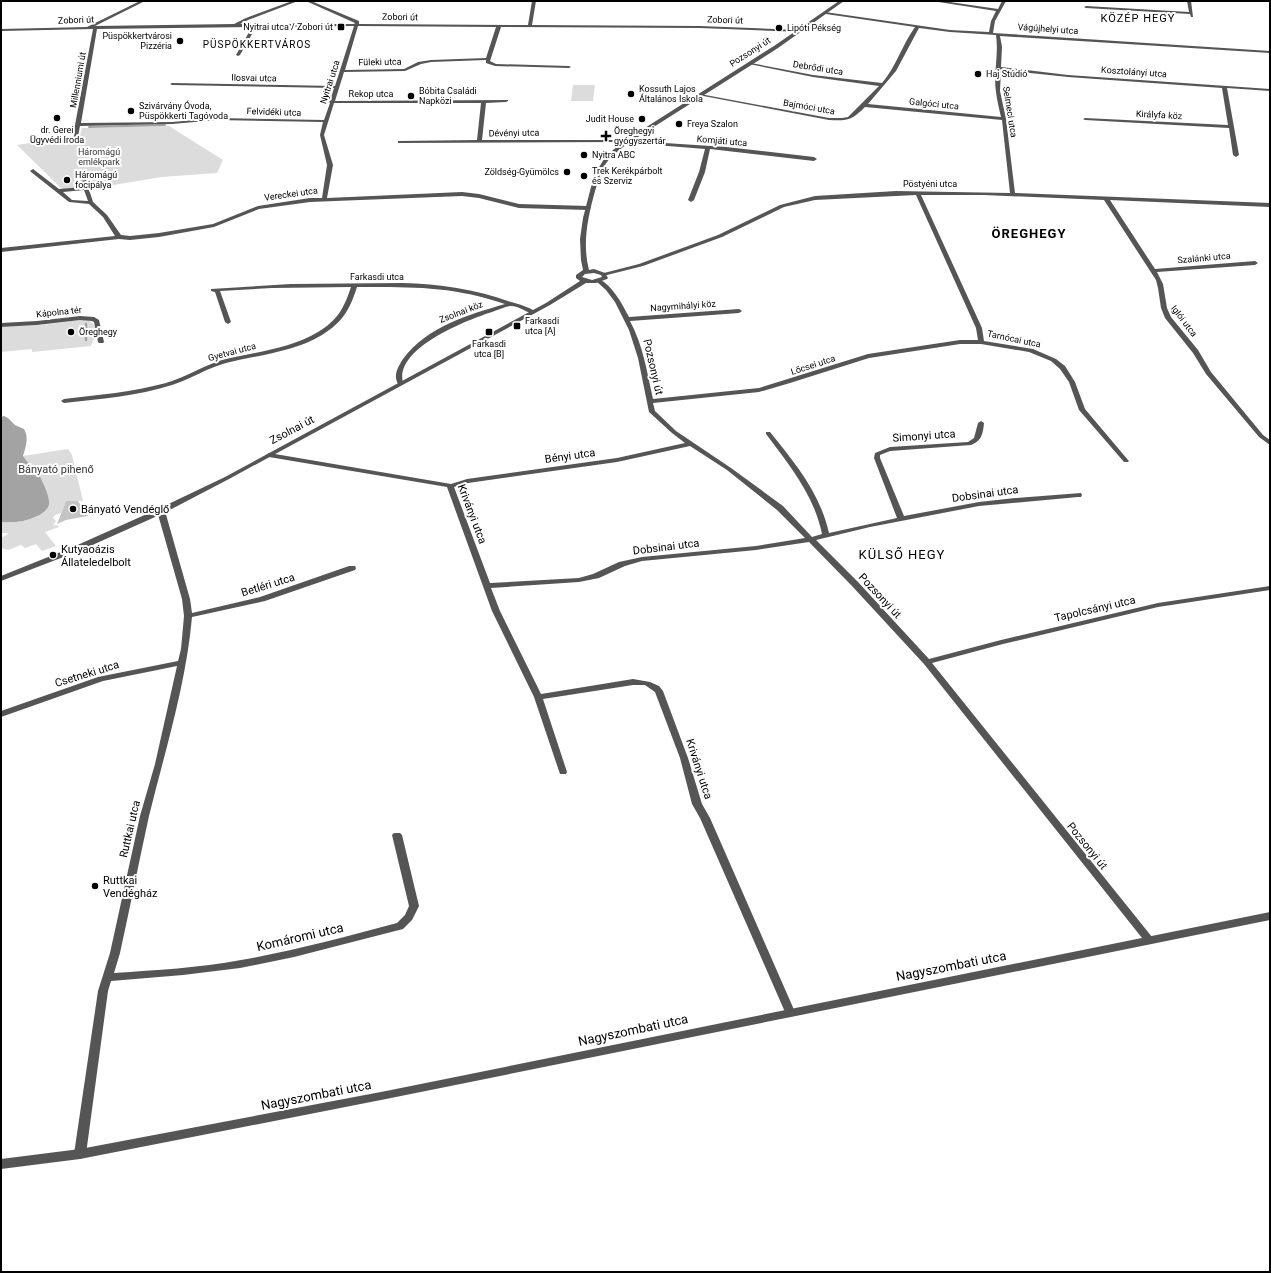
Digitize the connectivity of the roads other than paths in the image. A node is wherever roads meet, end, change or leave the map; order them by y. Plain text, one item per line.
1 (143, 1) edge
2 (296, 1) edge
3 (308, 1) edge
4 (534, 1) edge
5 (842, 1) edge
6 (934, 1) edge
7 (1004, 1) edge
8 (1188, 1) edge
9 (1086, 7) dead end
10 (999, 10) junction
11 (826, 13) junction
12 (236, 25) junction
13 (255, 25) junction
14 (357, 25) junction
15 (530, 25) junction
16 (498, 26) junction
17 (89, 27) junction
18 (95, 27) junction
19 (917, 27) junction
20 (1, 30) edge
21 (800, 31) junction
22 (991, 34) junction
23 (998, 34) junction
24 (1270, 52) edge
25 (238, 55) dead end
26 (488, 59) junction
27 (751, 64) junction
28 (569, 67) dead end
29 (998, 68) junction
30 (342, 71) junction
31 (172, 84) dead end
32 (883, 85) junction
33 (337, 87) junction
34 (1224, 87) junction
35 (1270, 90) edge
36 (700, 95) junction
37 (484, 101) junction
38 (506, 101) dead end
39 (331, 102) junction
40 (863, 105) junction
41 (1004, 119) junction
42 (1085, 119) dead end
43 (326, 121) junction
44 (78, 125) junction
45 (1231, 127) junction
46 (76, 136) dead end
47 (479, 141) junction
48 (628, 141) junction
49 (400, 142) dead end
50 (708, 148) junction
51 (1236, 155) dead end
52 (814, 159) dead end
53 (33, 171) dead end
54 (84, 181) dead end
55 (86, 188) junction
56 (58, 191) junction
57 (918, 193) junction
58 (1013, 194) junction
59 (1106, 198) junction
60 (324, 199) junction
61 (691, 200) dead end
62 (90, 203) junction
63 (1270, 205) edge
64 (588, 208) junction
65 (118, 237) junction
66 (1, 250) edge
67 (1256, 263) dead end
68 (586, 271) junction
69 (1154, 271) junction
70 (603, 274) junction
71 (584, 281) junction
72 (600, 281) junction
73 (355, 285) junction
74 (512, 304) junction
75 (739, 311) dead end
76 (533, 312) junction
77 (628, 319) junction
78 (228, 322) dead end
79 (1, 325) edge
80 (101, 342) dead end
81 (981, 342) junction
82 (400, 384) junction
83 (64, 401) dead end
84 (649, 401) junction
85 (982, 423) dead end
86 (768, 434) dead end
87 (692, 443) junction
88 (1270, 443) edge
89 (269, 455) junction
90 (1126, 461) dead end
91 (450, 486) junction
92 (1078, 495) dead end
93 (161, 511) junction
94 (901, 519) junction
95 (826, 536) junction
96 (812, 539) junction
97 (352, 568) dead end
98 (1, 579) edge
99 (486, 586) junction
100 (1270, 588) edge
101 (188, 616) junction
102 (927, 662) junction
103 (182, 663) junction
104 (538, 697) junction
105 (1, 714) edge
106 (562, 772) dead end
107 (397, 835) dead end
108 (1270, 916) edge
109 (1149, 940) junction
110 (107, 977) junction
111 (790, 1012) junction
112 (80, 1154) junction
113 (1, 1164) edge

1 - 17 street
2 - 12 street
3 - 14 street
4 - 15 street
5 - 11 street, Pozsonyi út
6 - 10 street
7 - 10 street
8 - 9 street
10 - 22 street
11 - 19 street, Vágújhelyi utca
11 - 21 street, Pozsonyi út
12 - 13 street, Zobori út
12 - 18 street, Zobori út
13 - 14 street, Zobori út
13 - 25 street
14 - 16 street, Zobori út
14 - 30 street, Nyitrai utca
15 - 16 street, Zobori út
15 - 21 street, Zobori út
16 - 26 street
17 - 18 street, Zobori út
17 - 20 street, Zobori út
18 - 44 street, Millenniumi út
19 - 22 street, Vágújhelyi utca
19 - 32 street, Bajmóci utca
21 - 27 street, Pozsonyi út
22 - 23 street, Vágújhelyi utca
23 - 24 street, Vágújhelyi utca
23 - 29 street, Selmeci utca
26 - 28 street, Füleki utca
26 - 30 street, Füleki utca
27 - 32 street, Debrődi utca
27 - 36 street, Pozsonyi út
29 - 34 street, Kosztolányi utca
29 - 41 street, Selmeci utca
30 - 33 street, Nyitrai utca
31 - 33 street, Ilosvai utca
32 - 40 street, Bajmóci utca
33 - 39 street, Nyitrai utca
34 - 35 street, Kosztolányi utca
34 - 45 street
36 - 40 street, Bajmóci utca
36 - 48 street, Pozsonyi út
37 - 38 street, Rekop utca
37 - 39 street, Rekop utca
37 - 47 street
39 - 43 street, Nyitrai utca
40 - 41 street, Galgóci utca
41 - 58 street, Selmeci utca
42 - 45 street, Királyfa köz
43 - 44 street, Felvidéki utca
43 - 60 street, Nyitrai utca
44 - 46 street, Millenniumi út
45 - 51 street
47 - 48 street, Dévényi utca
47 - 49 street, Dévényi utca
48 - 50 street, Komjáti utca
48 - 64 street, Pozsonyi út
50 - 52 street, Komjáti utca
50 - 61 street
53 - 56 street
54 - 55 street
55 - 56 street
55 - 62 street
56 - 62 street
57 - 58 street, Pöstyéni utca
57 - 70 street, Pöstyéni utca
57 - 81 street, Tarnócai utca
58 - 59 street, Pöstyéni utca
59 - 63 street, Pöstyéni utca
59 - 69 street, Iglói utca
60 - 64 street, Vereckei utca
60 - 65 street, Vereckei utca
62 - 65 street
64 - 68 street, Pozsonyi út
65 - 66 street, Vereckei utca
67 - 69 street, Szalánki utca
68 - 70 street
68 - 71 street, Pozsonyi út
69 - 88 street, Iglói utca
70 - 72 street
71 - 72 street
71 - 76 street, Zsolnai út
72 - 77 street, Pozsonyi út
73 - 74 street, Farkasdi utca
73 - 78 street, Farkasdi utca
73 - 83 street, Gyetvai utca
74 - 76 street, Farkasdi utca
74 - 82 street, Zsolnai köz
75 - 77 street, Nagymihályi köz
76 - 82 street, Zsolnai út
77 - 84 street, Pozsonyi út
79 - 80 street, Kápolna tér
81 - 84 street, Lőcsei utca
81 - 90 street, Tarnócai utca
82 - 89 street, Zsolnai út
84 - 87 street, Pozsonyi út
85 - 94 street, Simonyi utca
86 - 95 street
87 - 91 street, Bényi utca
87 - 96 street, Pozsonyi út
89 - 91 street, Kriványi utca
89 - 93 street, Zsolnai út
91 - 99 street, Kriványi utca
92 - 94 street, Dobsinai utca
93 - 98 street, Zsolnai út
93 - 101 street, Ruttkai utca
94 - 95 street, Dobsinai utca
95 - 96 street, Dobsinai utca
96 - 99 street, Dobsinai utca
96 - 102 street, Pozsonyi út
97 - 101 street, Betléri utca
99 - 104 street, Kriványi utca
100 - 102 street, Tapolcsányi utca
101 - 103 street, Ruttkai utca
102 - 109 street, Pozsonyi út
103 - 105 street, Csetneki utca
103 - 110 street, Ruttkai utca
104 - 106 street, Kriványi utca
104 - 111 street, Kriványi utca
107 - 110 street, Komáromi utca
108 - 109 street, Nagyszombati utca
109 - 111 street, Nagyszombati utca
110 - 112 street, Ruttkai utca
111 - 112 street, Nagyszombati utca
112 - 113 street, Nagyszombati utca

